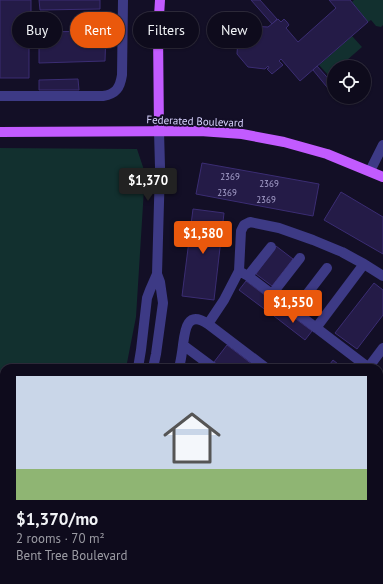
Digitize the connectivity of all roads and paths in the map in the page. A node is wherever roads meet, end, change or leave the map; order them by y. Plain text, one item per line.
1 (123, 0) edge
2 (160, 0) edge
3 (0, 96) edge
4 (159, 131) junction
5 (0, 132) edge
6 (383, 145) edge
7 (370, 171) junction
8 (383, 177) edge
9 (271, 247) dead end
10 (300, 258) dead end
11 (364, 264) junction
12 (327, 268) dead end
13 (239, 271) junction
14 (157, 274) junction
15 (248, 276) junction
16 (383, 276) edge
17 (272, 294) junction
18 (294, 311) junction
19 (208, 324) junction
20 (316, 328) junction
21 (183, 345) junction
22 (383, 348) edge
23 (139, 364) edge
24 (154, 364) edge
25 (180, 364) edge
26 (209, 364) edge
27 (261, 364) edge
28 (364, 364) edge
29 (372, 364) edge

1 - 3 street
2 - 4 main road
4 - 5 main road, Federated Boulevard
4 - 7 main road, Federated Boulevard
4 - 14 street
6 - 7 street
7 - 8 main road, Federated Boulevard
9 - 15 street
10 - 17 street
11 - 13 street
11 - 16 street
11 - 20 street
12 - 18 street
13 - 15 street
13 - 19 street
14 - 23 street
14 - 24 street
15 - 17 street
17 - 18 street
18 - 20 street
19 - 21 street
19 - 27 street
20 - 28 street
21 - 25 street
21 - 26 street
22 - 29 street

